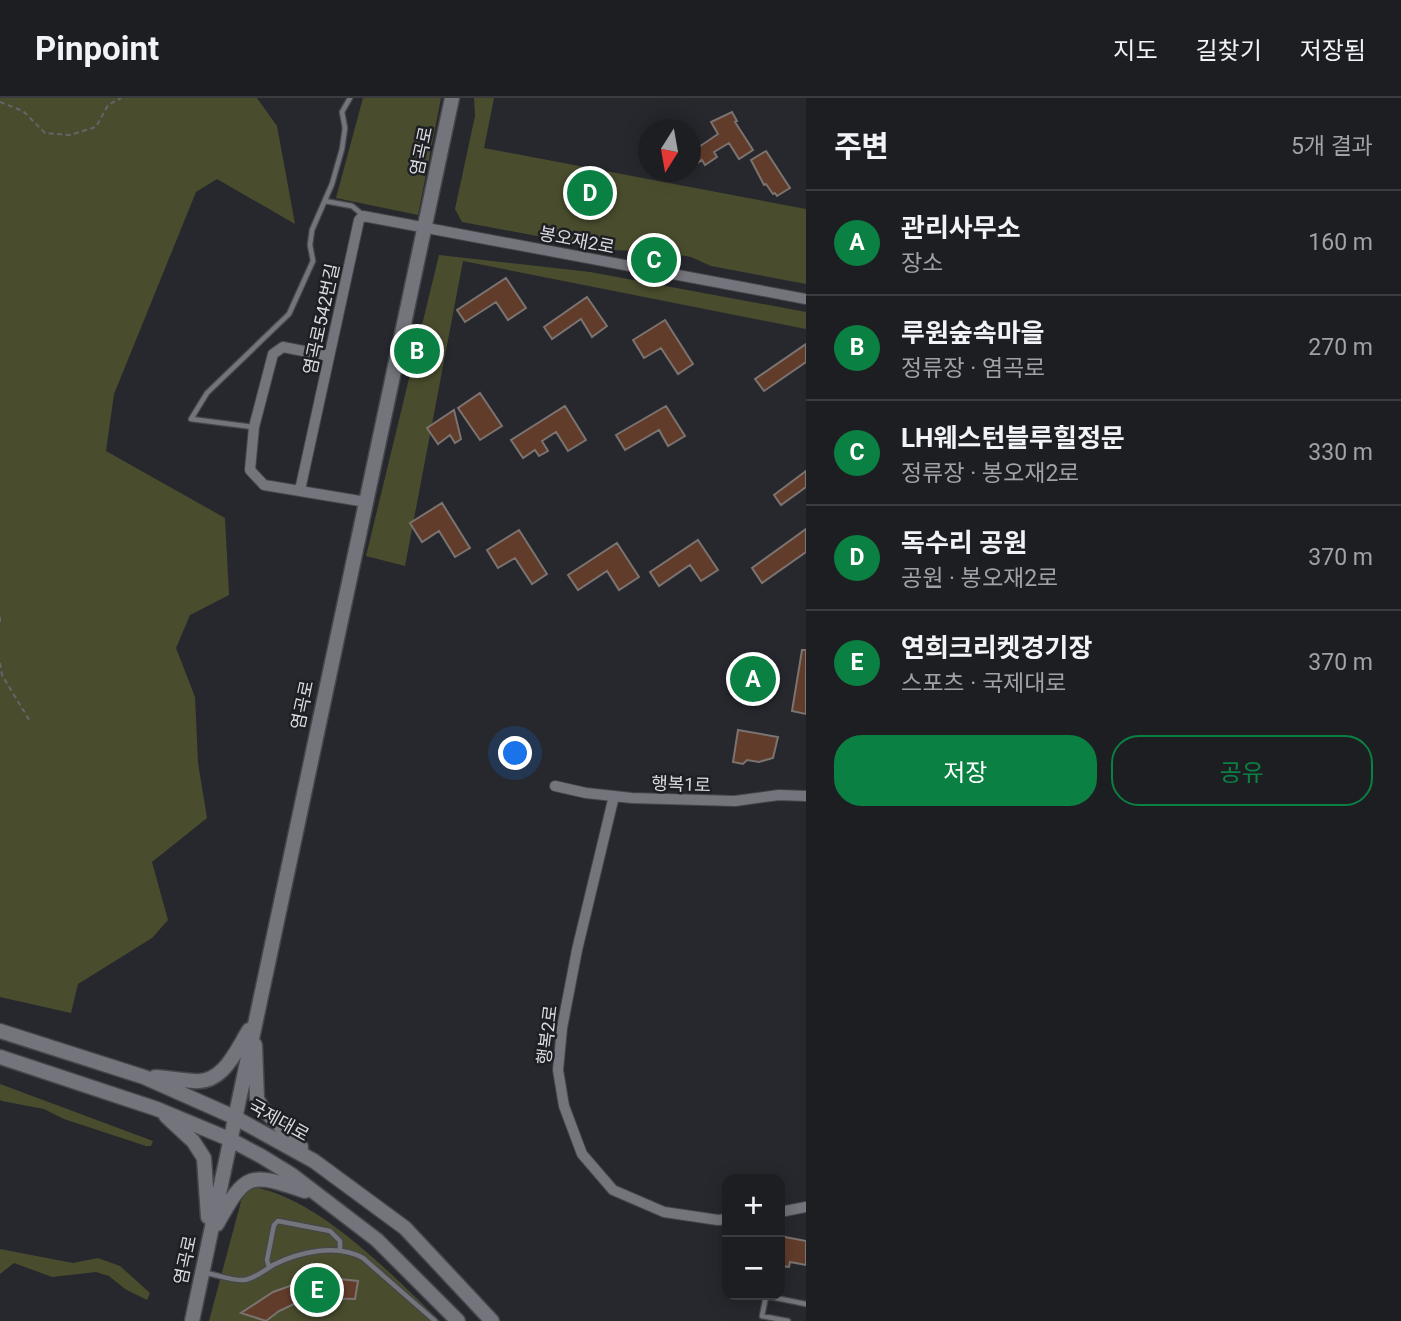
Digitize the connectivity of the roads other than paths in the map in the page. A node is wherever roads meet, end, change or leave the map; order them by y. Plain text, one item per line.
1 (350, 98) edge
2 (452, 98) edge
3 (325, 201) junction
4 (363, 216) junction
5 (424, 227) junction
6 (806, 299) edge
7 (330, 356) junction
8 (254, 427) junction
9 (300, 490) junction
10 (366, 502) junction
11 (555, 786) dead end
12 (614, 796) junction
13 (806, 796) edge
14 (255, 1020) junction
15 (0, 1031) edge
16 (0, 1057) edge
17 (144, 1077) junction
18 (157, 1109) junction
19 (234, 1117) junction
20 (229, 1139) junction
21 (314, 1161) junction
22 (318, 1196) junction
23 (806, 1208) edge
24 (785, 1211) edge
25 (722, 1220) edge
26 (209, 1237) junction
27 (340, 1250) junction
28 (269, 1268) junction
29 (202, 1272) junction
30 (806, 1304) edge
31 (192, 1321) edge
32 (435, 1321) edge
33 (458, 1321) edge
34 (492, 1321) edge
35 (788, 1321) edge

1 - 3 lane
2 - 5 main road, 염곡로
3 - 4 lane
3 - 8 lane
4 - 5 street
4 - 7 street, 염곡로542번길
5 - 6 street, 봉오재2로
5 - 10 main road, 염곡로
7 - 8 street
7 - 9 street, 염곡로542번길
8 - 9 street
9 - 10 street
10 - 14 main road, 염곡로
11 - 12 street, 행복1로
12 - 13 street, 행복1로
12 - 25 street, 행복2로
14 - 17 main road
14 - 19 main road, 염곡로
14 - 21 main road
15 - 17 main road, 국제대로
16 - 18 main road
17 - 19 main road, 국제대로
18 - 20 main road
18 - 26 main road
19 - 20 main road, 염곡로
19 - 21 main road, 국제대로
20 - 22 main road
20 - 26 main road, 염곡로
21 - 34 main road, 국제대로
22 - 26 main road
22 - 33 main road
23 - 24 street
26 - 29 main road, 염곡로
27 - 28 lane
27 - 28 lane
27 - 32 lane
28 - 29 lane
29 - 31 main road, 염곡로
30 - 35 lane

